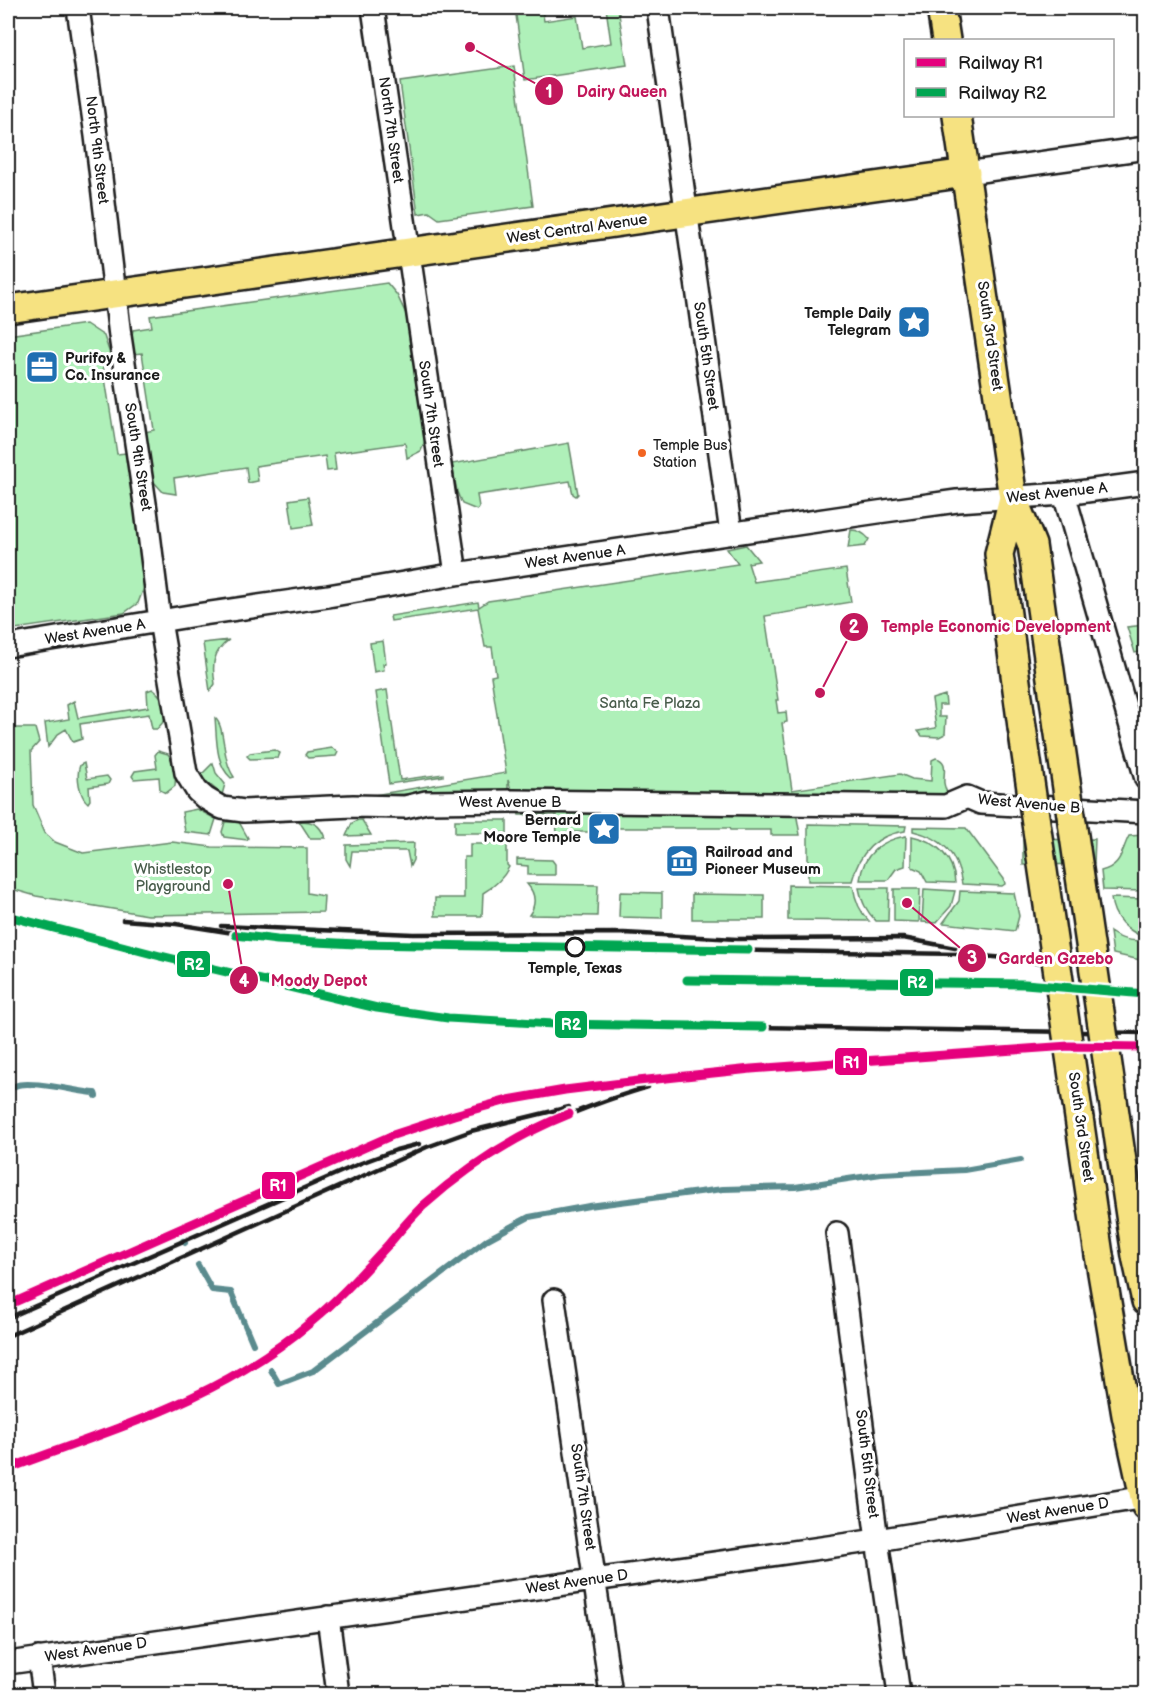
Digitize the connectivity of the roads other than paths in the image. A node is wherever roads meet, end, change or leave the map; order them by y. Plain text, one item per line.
1 (78, 8) edge
2 (373, 8) edge
3 (658, 8) edge
4 (941, 8) edge
5 (946, 39) edge
6 (957, 117) edge
7 (1146, 148) edge
8 (966, 173) junction
9 (685, 213) junction
10 (408, 253) junction
11 (116, 293) junction
12 (8, 309) edge
13 (1146, 483) edge
14 (1064, 494) junction
15 (1013, 498) junction
16 (731, 534) junction
17 (456, 574) junction
18 (160, 621) junction
19 (8, 646) edge
20 (1146, 779) edge
21 (1146, 812) edge
22 (837, 1233) dead end
23 (554, 1300) dead end
24 (1146, 1301) edge
25 (1145, 1500) edge
26 (877, 1540) junction
27 (596, 1579) junction
28 (328, 1617) junction
29 (39, 1658) junction
30 (8, 1663) edge
31 (44, 1695) edge
32 (338, 1695) edge
33 (611, 1695) edge
34 (899, 1695) edge

1 - 11 street, North 9th Street
2 - 10 street, North 7th Street
3 - 9 street, South 5th Street
4 - 5 main road
6 - 8 main road, South 3rd Street
7 - 8 street, West Central Avenue
8 - 9 main road, West Central Avenue
8 - 15 main road, South 3rd Street
9 - 10 main road, West Central Avenue
9 - 16 street, South 5th Street
10 - 11 main road, West Central Avenue
10 - 17 street, South 7th Street
11 - 12 main road, West Central Avenue
11 - 18 street, South 9th Street
13 - 14 street, West Avenue A
14 - 15 street, West Avenue A
14 - 20 street
15 - 16 street, West Avenue A
15 - 24 main road, South 3rd Street, bridge
15 - 25 main road, South 3rd Street, bridge
16 - 17 street, West Avenue A
17 - 18 street, West Avenue A
18 - 19 street, West Avenue A
18 - 21 street, West Avenue B
22 - 26 street, South 5th Street
23 - 27 street, South 7th Street
25 - 26 street, West Avenue D
26 - 27 street, West Avenue D
26 - 34 street, South 5th Street
27 - 28 street, West Avenue D
27 - 33 street, South 7th Street
28 - 29 street, West Avenue D
28 - 32 street
29 - 30 street, West Avenue D
29 - 31 street

